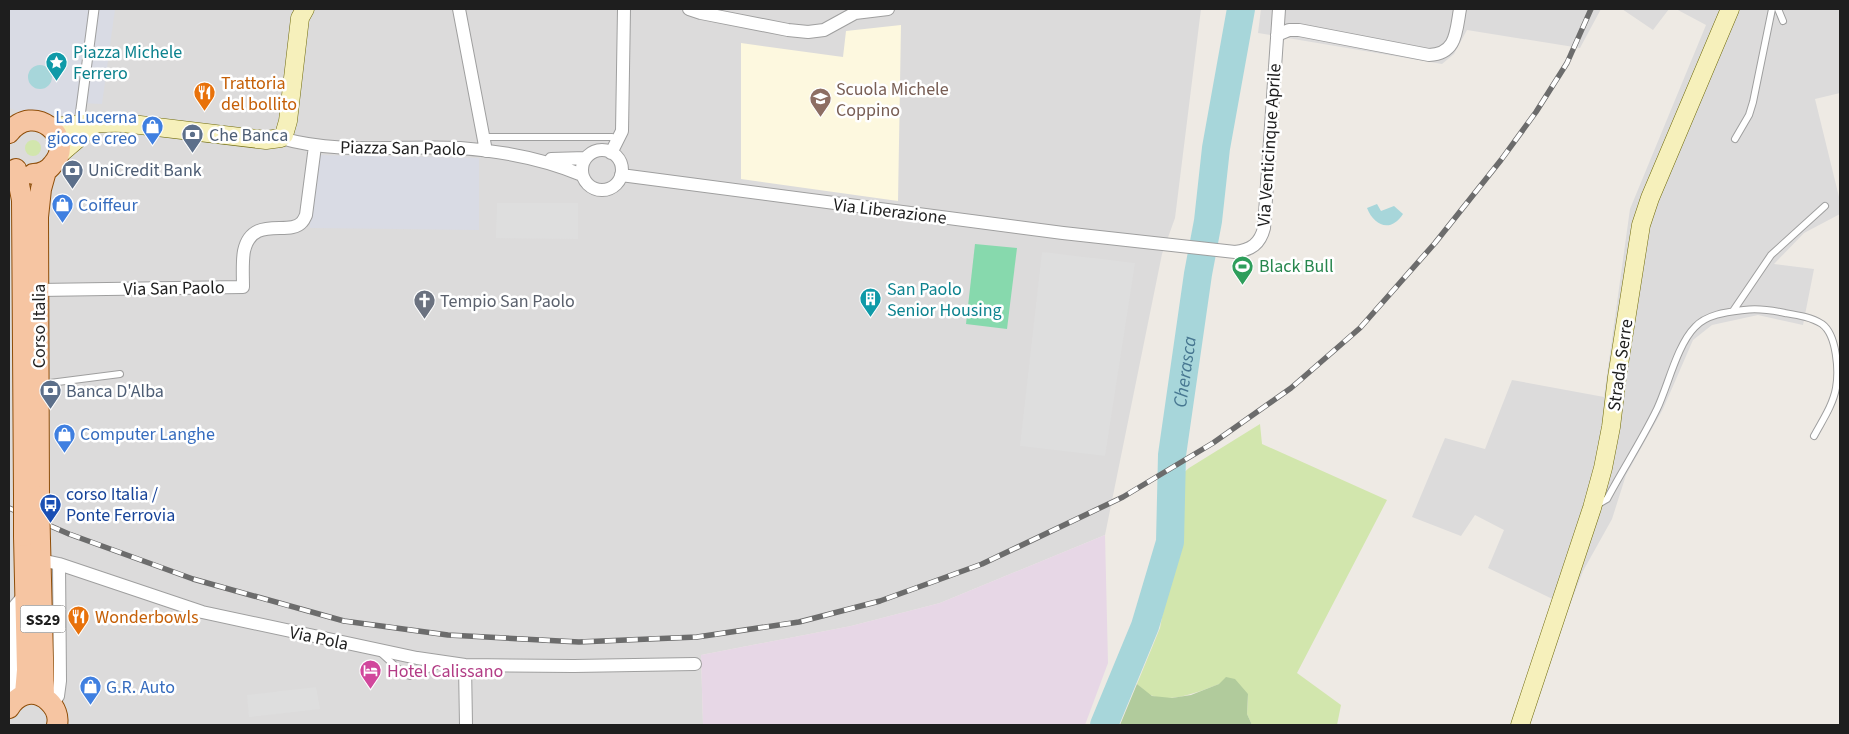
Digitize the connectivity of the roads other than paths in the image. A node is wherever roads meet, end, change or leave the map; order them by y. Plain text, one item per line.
1 (94, 9) edge
2 (305, 9) edge
3 (459, 9) edge
4 (624, 9) edge
5 (689, 9) edge
6 (888, 9) edge
7 (1279, 9) edge
8 (1460, 9) edge
9 (1730, 9) edge
10 (1772, 9) edge
11 (1778, 9) edge
12 (1783, 20) dead end
13 (1276, 35) junction
14 (13, 124) edge
15 (87, 124) junction
16 (50, 127) junction
17 (483, 137) junction
18 (281, 138) junction
19 (1736, 139) dead end
20 (315, 146) junction
21 (613, 148) junction
22 (486, 151) junction
23 (59, 155) junction
24 (526, 157) junction
25 (586, 158) junction
26 (12, 165) edge
27 (46, 171) junction
28 (582, 175) junction
29 (621, 175) junction
30 (1825, 206) dead end
31 (1161, 244) joint
32 (38, 290) junction
33 (1733, 311) junction
34 (120, 374) dead end
35 (39, 385) junction
36 (1814, 436) dead end
37 (32, 496) junction
38 (1592, 508) junction
39 (41, 550) junction
40 (19, 604) edge
41 (43, 629) junction
42 (379, 650) junction
43 (446, 662) junction
44 (695, 664) dead end
45 (465, 665) junction
46 (39, 710) edge
47 (466, 725) edge
48 (1520, 725) edge

1 - 15 street
2 - 18 main road
3 - 17 street
4 - 21 street
5 - 6 street
7 - 13 street, Via Venticinque Aprile
8 - 13 street
9 - 38 main road, Strada Serre
10 - 19 lane
11 - 12 lane
13 - 31 street, Via Venticinque Aprile
14 - 16 main road
15 - 16 main road
15 - 18 main road
15 - 23 main road
16 - 23 main road
17 - 21 lane, Piazza San Paolo
17 - 22 street
18 - 20 street, Piazza San Paolo
20 - 22 street, Piazza San Paolo
20 - 32 street, Via San Paolo
21 - 25 street, Piazza San Paolo
21 - 29 street
22 - 24 street, Piazza San Paolo
23 - 27 main road, SS29
24 - 25 street, Piazza San Paolo
24 - 28 street, Piazza San Paolo
25 - 28 street
26 - 27 main road, SS29
26 - 37 main road, Corso Italia / SS29
27 - 32 main road, Corso Italia / SS29
28 - 29 street, Piazza San Paolo
29 - 31 street, Via Liberazione
30 - 33 lane
32 - 35 main road, Corso Italia / SS29
33 - 36 lane
33 - 38 lane
34 - 35 lane
35 - 37 main road, Corso Italia / SS29
37 - 39 main road, Corso Italia / SS29, bridge
38 - 48 main road, Strada Serre
39 - 40 main road, SS29
39 - 41 main road, SS29
39 - 42 street, Via Pola
39 - 46 street
40 - 41 street
40 - 46 main road, SS29
41 - 46 main road, SS29
42 - 43 street, Via Pola
42 - 43 lane
43 - 45 street, Via Pola
44 - 45 street, Via Pola
45 - 47 street

